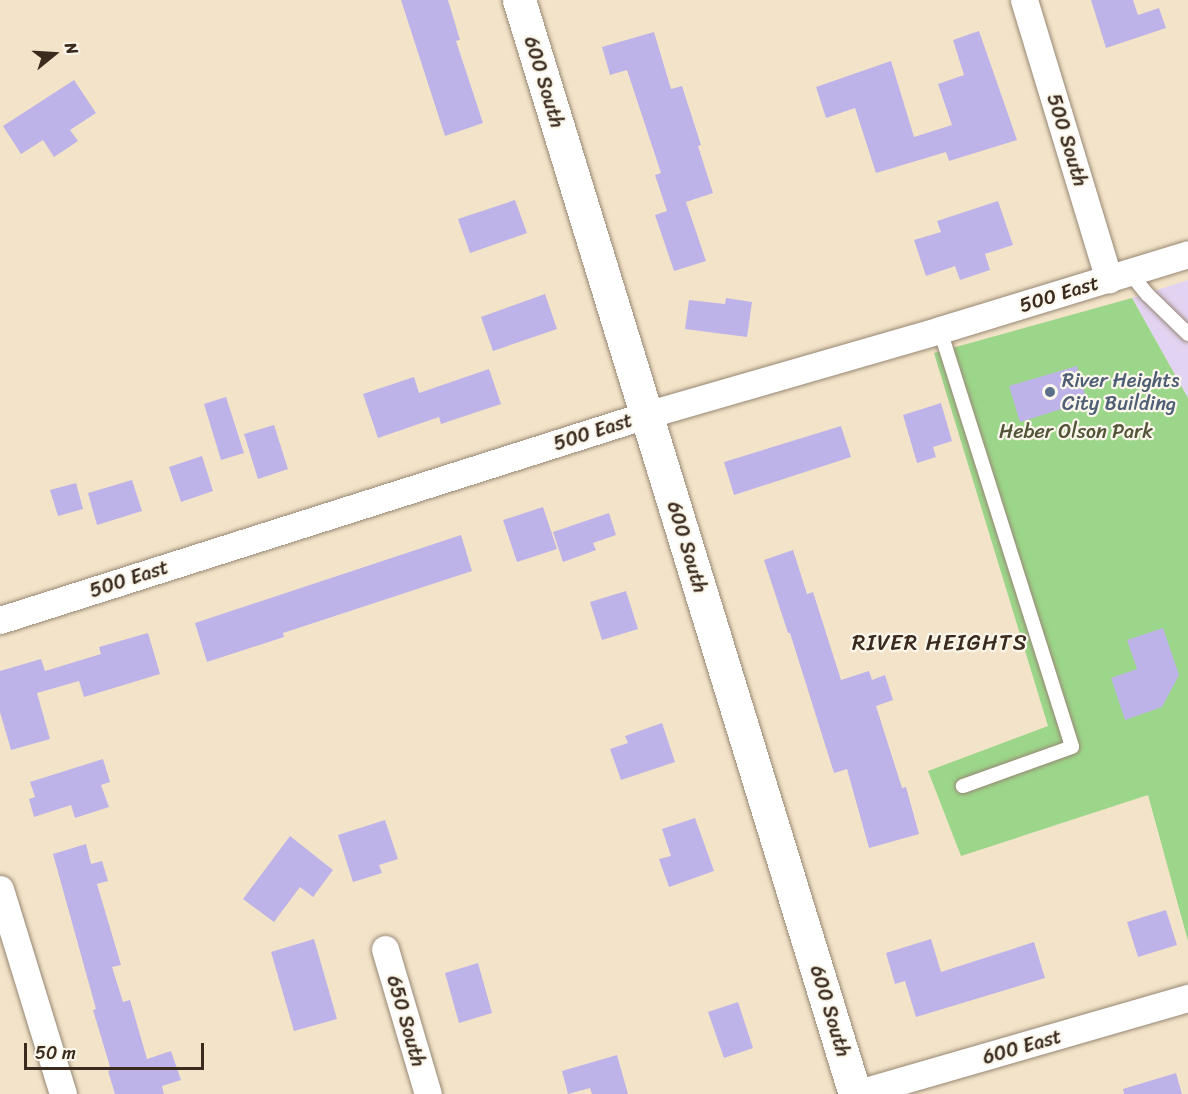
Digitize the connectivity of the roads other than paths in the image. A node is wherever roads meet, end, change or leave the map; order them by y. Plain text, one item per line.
1 (519, 0) edge
2 (1024, 0) edge
3 (1188, 254) edge
4 (1120, 276) junction
5 (940, 330) junction
6 (1188, 334) edge
7 (646, 415) junction
8 (0, 620) edge
9 (963, 786) dead end
10 (0, 889) edge
11 (385, 949) dead end
12 (1188, 998) edge
13 (63, 1094) edge
14 (428, 1094) edge
15 (855, 1094) edge

1 - 7 street, 600 South
2 - 4 street, 500 South
3 - 4 street, 500 East
4 - 5 street, 500 East
4 - 6 lane
5 - 7 street, 500 East
5 - 9 lane
7 - 8 street, 500 East
7 - 15 street, 600 South
10 - 13 street
11 - 14 street, 650 South
12 - 15 street, 600 East

